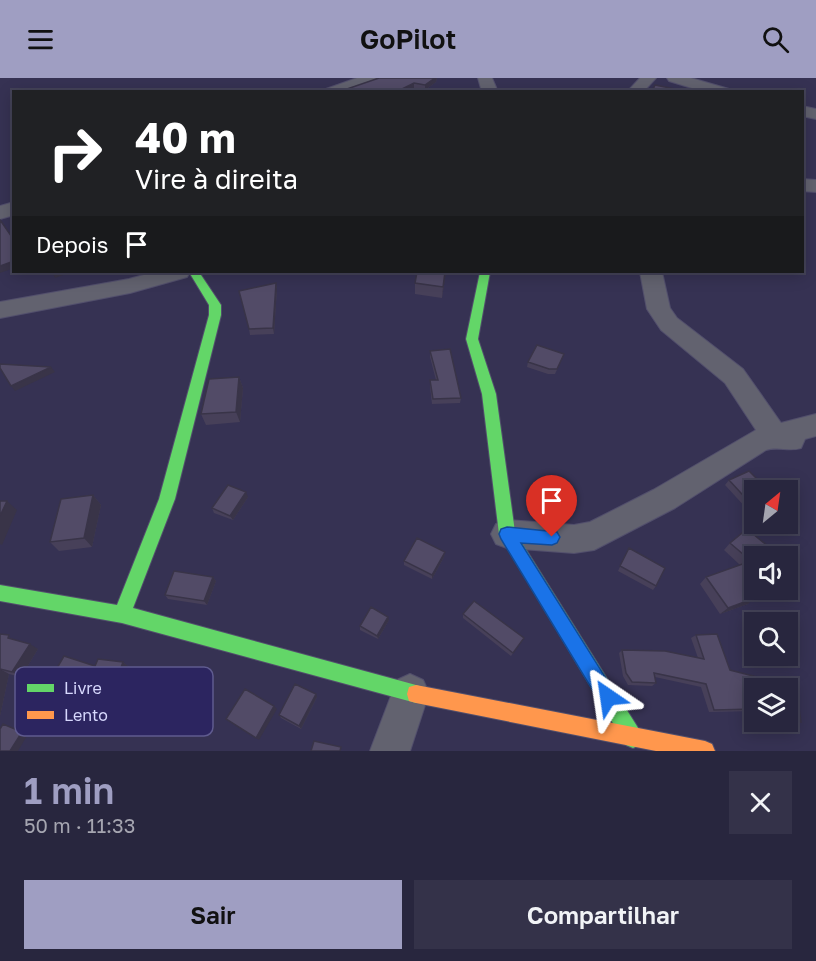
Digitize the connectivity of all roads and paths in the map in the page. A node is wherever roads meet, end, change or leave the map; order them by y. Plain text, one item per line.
1 (371, 78) edge
2 (649, 78) edge
3 (674, 78) edge
4 (337, 90) edge
5 (636, 90) edge
6 (717, 90) edge
7 (176, 273) edge
8 (195, 273) edge
9 (484, 273) edge
10 (651, 273) edge
11 (0, 310) edge
12 (816, 425) edge
13 (776, 436) junction
14 (816, 446) edge
15 (507, 534) junction
16 (0, 593) edge
17 (122, 614) junction
18 (410, 693) junction
19 (633, 738) junction
20 (390, 751) edge
21 (705, 751) edge

1 - 4 street
2 - 5 street
3 - 6 street
7 - 11 street
8 - 17 street
9 - 15 street
10 - 13 street
12 - 13 street
13 - 14 street
13 - 15 street
15 - 19 street
16 - 17 street
17 - 18 street
18 - 19 street
18 - 20 street
19 - 21 street

